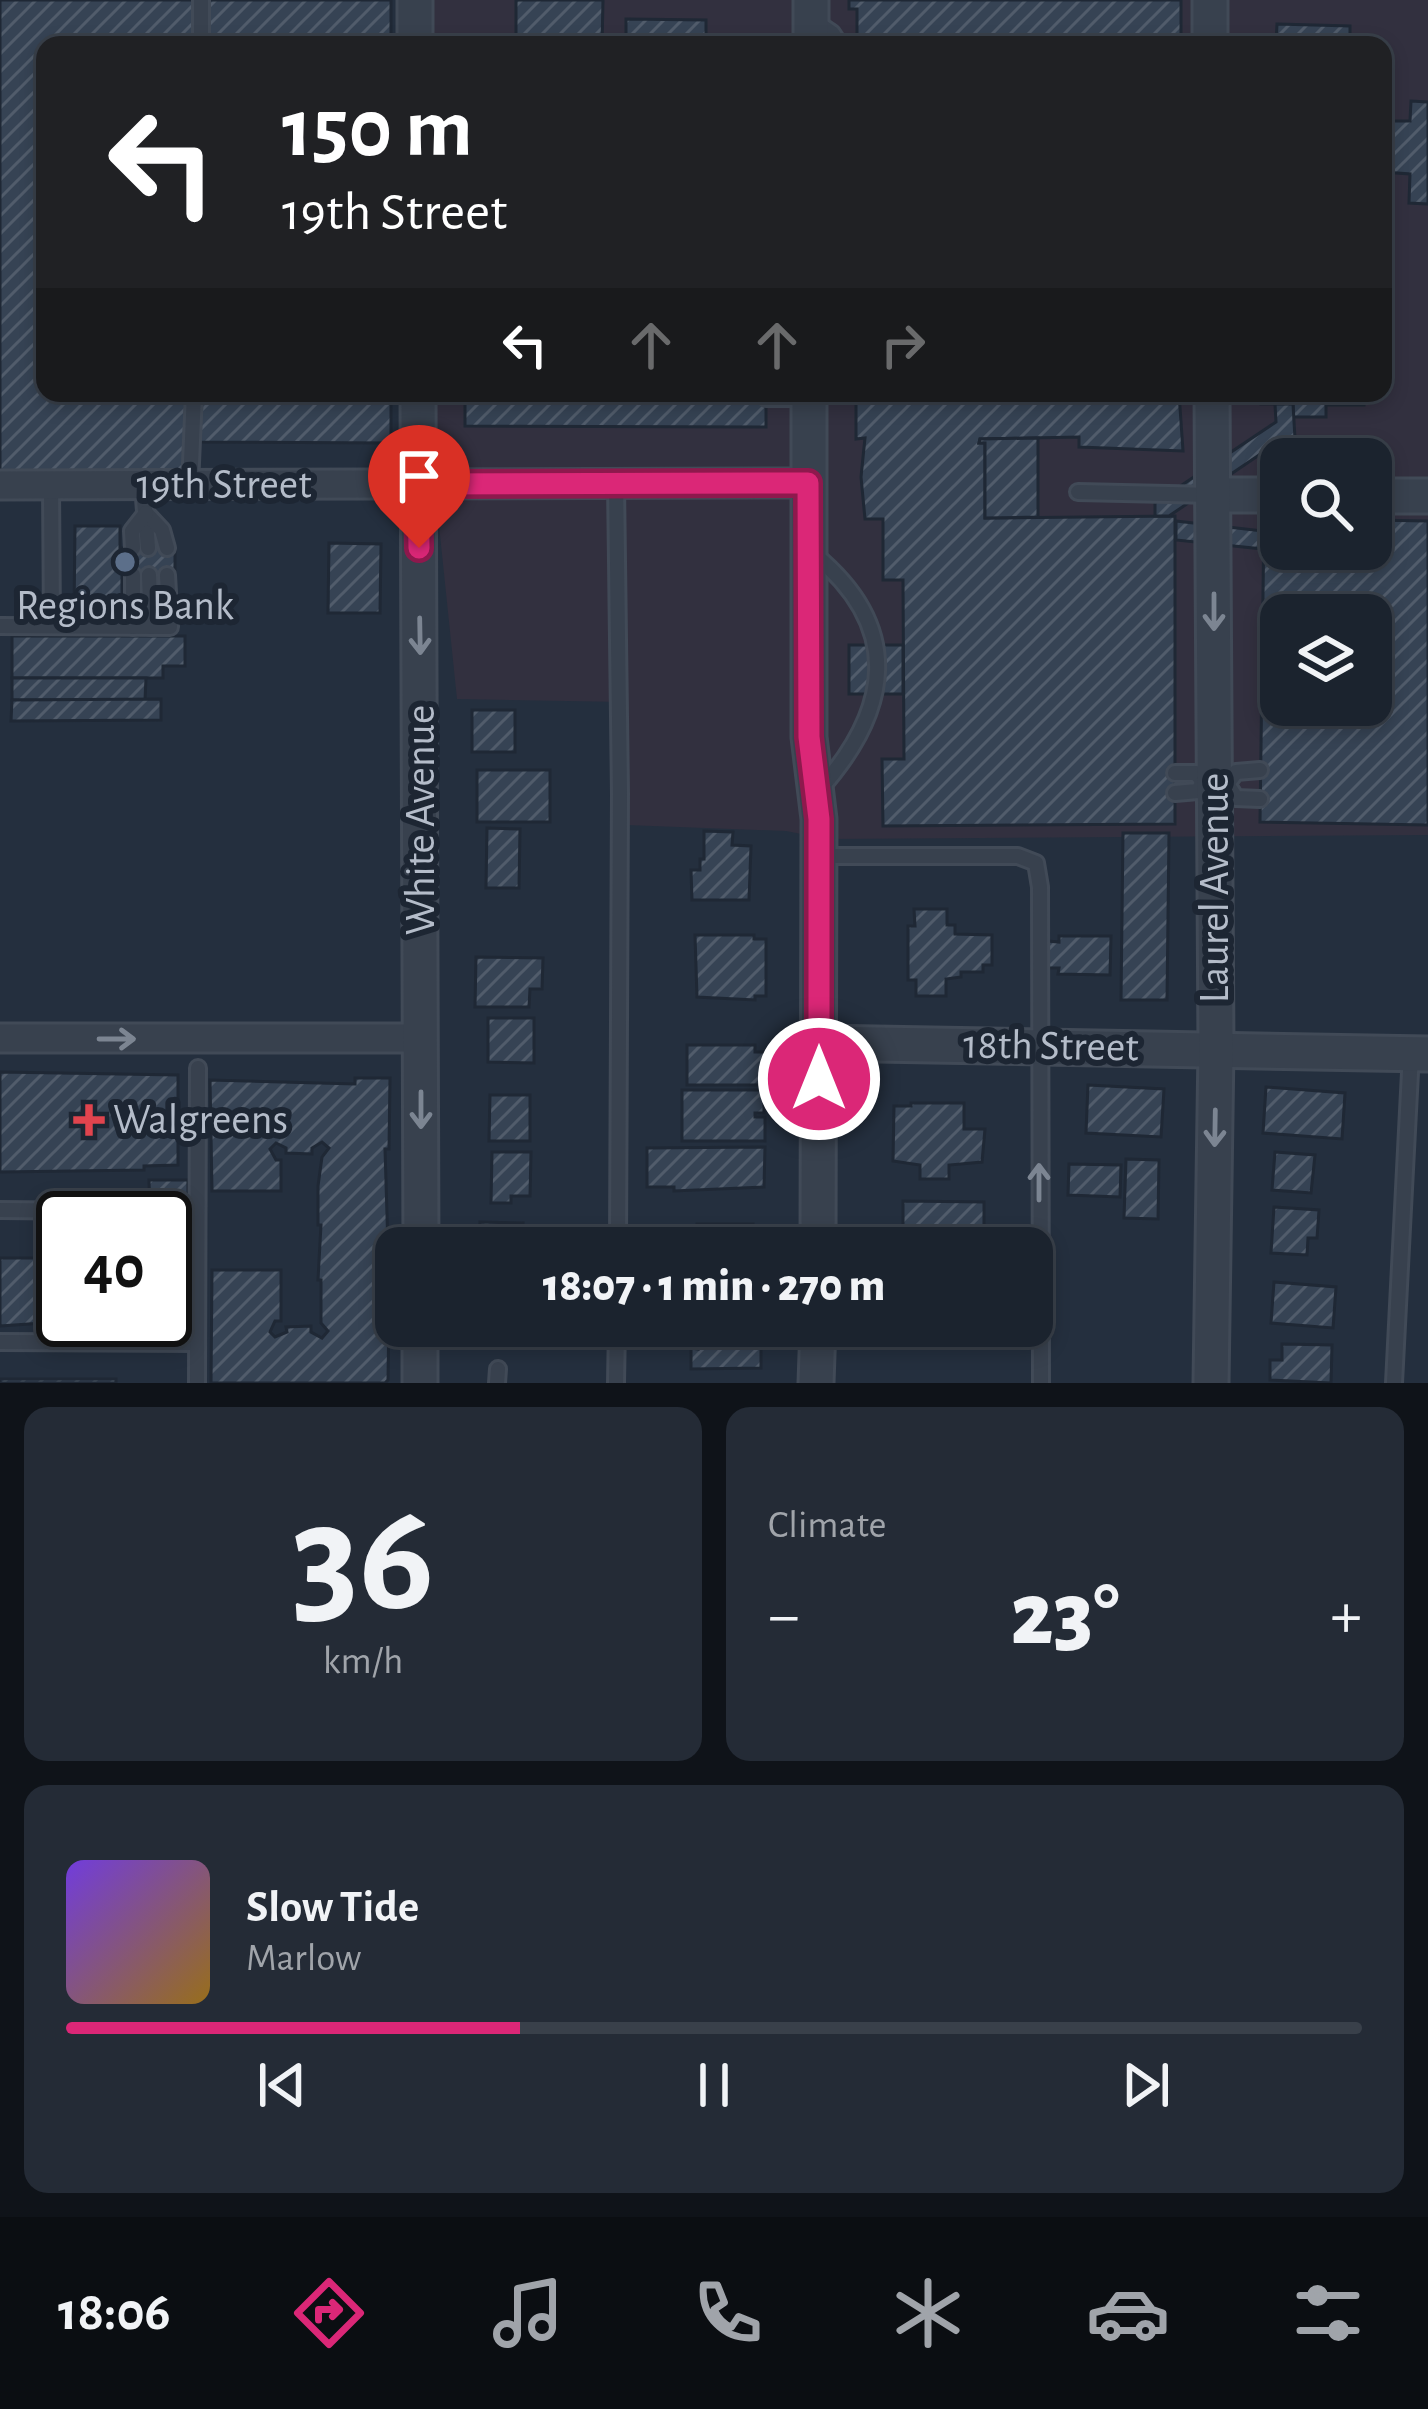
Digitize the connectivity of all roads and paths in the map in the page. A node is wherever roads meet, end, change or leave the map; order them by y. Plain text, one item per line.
1 (201, 0) edge
2 (415, 0) edge
3 (1210, 0) edge
4 (201, 36) edge
5 (415, 36) edge
6 (1210, 36) edge
7 (194, 402) edge
8 (418, 402) edge
9 (808, 402) edge
10 (1212, 402) edge
11 (808, 483) junction
12 (0, 484) edge
13 (418, 484) junction
14 (616, 484) junction
15 (51, 485) junction
16 (190, 486) junction
17 (1078, 492) dead end
18 (1213, 495) junction
19 (1260, 495) edge
20 (1392, 496) edge
21 (1428, 496) edge
22 (144, 499) junction
23 (141, 548) dead end
24 (166, 548) dead end
25 (808, 550) junction
26 (167, 575) dead end
27 (0, 626) edge
28 (52, 626) junction
29 (134, 627) junction
30 (151, 627) junction
31 (1260, 770) dead end
32 (1175, 773) dead end
33 (1215, 783) junction
34 (817, 793) junction
35 (1175, 793) dead end
36 (1260, 799) dead end
37 (819, 856) junction
38 (0, 1038) edge
39 (421, 1038) junction
40 (819, 1043) junction
41 (1038, 1046) junction
42 (1216, 1048) junction
43 (1420, 1053) edge
44 (198, 1068) dead end
45 (0, 1210) edge
46 (36, 1210) edge
47 (421, 1227) edge
48 (618, 1227) edge
49 (818, 1227) edge
50 (192, 1240) edge
51 (197, 1240) junction
52 (0, 1342) edge
53 (197, 1343) junction
54 (420, 1347) edge
55 (616, 1347) edge
56 (817, 1347) edge
57 (197, 1383) edge
58 (420, 1383) edge
59 (616, 1383) edge
60 (816, 1383) edge
61 (1041, 1383) edge
62 (1211, 1383) edge
63 (1394, 1383) edge

1 - 4 lane
2 - 5 street
3 - 6 street
7 - 16 lane
8 - 13 street, White Avenue
9 - 11 street
10 - 18 street, Laurel Avenue
11 - 14 street, 19th Street
11 - 25 street
12 - 15 street, 19th Street
13 - 14 street, 19th Street
13 - 16 street, 19th Street
13 -> 39 street, White Avenue
14 - 48 lane
15 - 22 street, 19th Street
15 - 28 lane
16 - 22 street, 19th Street
17 - 18 lane
18 - 19 street
18 -> 33 street, Laurel Avenue
20 - 21 street
22 - 23 lane
22 - 24 lane
25 - 34 street
25 - 34 lane
26 - 30 lane
27 - 28 lane
28 - 29 lane
29 - 30 lane
29 - 30 lane
31 - 33 lane
32 - 33 lane
33 - 35 lane
33 - 36 lane
33 - 42 street, Laurel Avenue
34 - 37 street
37 - 40 street
37 - 41 lane
38 -> 39 street
39 -> 47 street, White Avenue
40 - 41 street, 18th Street
40 - 49 street
41 - 42 street, 18th Street
61 -> 41 lane
42 - 43 street, 18th Street
42 -> 62 street, Laurel Avenue
43 - 63 lane
44 - 51 lane
45 - 46 lane
50 - 51 lane
51 - 53 lane
52 - 53 lane
53 - 57 lane
54 - 58 street
55 - 59 lane
56 - 60 street

